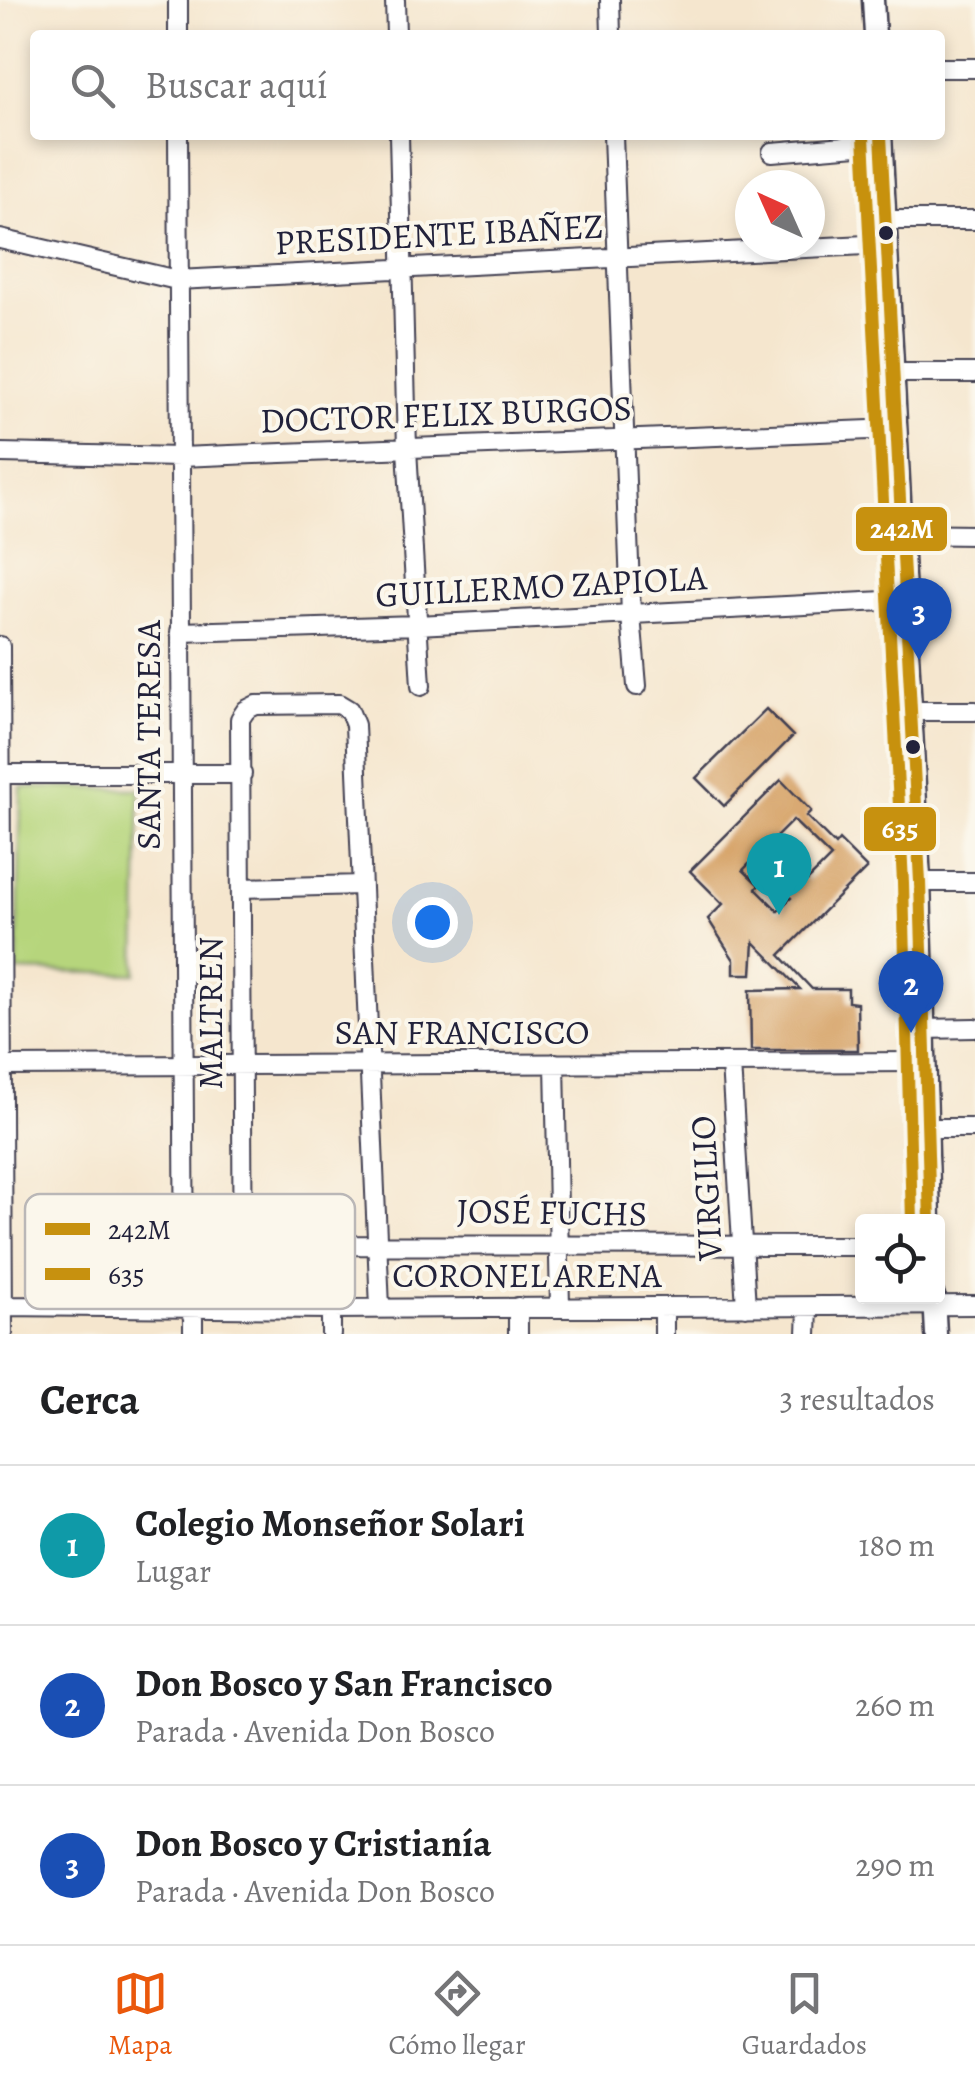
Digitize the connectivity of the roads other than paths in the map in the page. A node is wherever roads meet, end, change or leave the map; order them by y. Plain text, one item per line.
1 (178, 0) edge
2 (396, 0) edge
3 (610, 0) edge
4 (873, 0) edge
5 (178, 30) edge
6 (396, 30) edge
7 (610, 30) edge
8 (875, 30) edge
9 (945, 68) edge
10 (975, 68) edge
11 (178, 140) edge
12 (399, 140) edge
13 (613, 140) edge
14 (874, 140) edge
15 (882, 140) edge
16 (772, 152) dead end
17 (884, 220) junction
18 (975, 220) edge
19 (0, 238) edge
20 (886, 244) junction
21 (616, 258) junction
22 (402, 268) junction
23 (177, 280) junction
24 (892, 373) junction
25 (975, 374) edge
26 (894, 429) junction
27 (626, 438) junction
28 (407, 449) junction
29 (0, 453) edge
30 (180, 457) junction
31 (901, 534) junction
32 (975, 535) edge
33 (904, 600) junction
34 (631, 615) junction
35 (417, 624) junction
36 (180, 632) junction
37 (0, 646) edge
38 (421, 686) dead end
39 (637, 686) dead end
40 (910, 711) junction
41 (975, 711) edge
42 (0, 774) edge
43 (242, 774) junction
44 (180, 775) junction
45 (920, 882) junction
46 (975, 882) edge
47 (362, 885) junction
48 (241, 888) junction
49 (975, 1028) edge
50 (924, 1029) junction
51 (924, 1062) junction
52 (555, 1063) junction
53 (370, 1064) junction
54 (731, 1064) junction
55 (182, 1065) junction
56 (244, 1065) junction
57 (0, 1066) edge
58 (926, 1128) junction
59 (975, 1128) edge
60 (184, 1194) edge
61 (243, 1194) edge
62 (930, 1214) edge
63 (559, 1243) junction
64 (355, 1244) edge
65 (377, 1244) junction
66 (855, 1246) edge
67 (743, 1247) junction
68 (945, 1303) edge
69 (893, 1304) edge
70 (935, 1304) edge
71 (1, 1306) edge
72 (664, 1306) junction
73 (975, 1306) edge
74 (518, 1307) junction
75 (560, 1307) junction
76 (746, 1307) junction
77 (380, 1308) junction
78 (808, 1308) junction
79 (191, 1309) edge
80 (331, 1309) edge
81 (355, 1309) edge
82 (2, 1334) edge
83 (194, 1334) edge
84 (331, 1334) edge
85 (518, 1334) edge
86 (664, 1334) edge
87 (807, 1334) edge
88 (936, 1334) edge

1 - 5 street
2 - 6 street
3 - 7 street
4 - 8 main road
9 - 10 street
11 - 23 street, SANTA TERESA
12 - 22 street
13 - 21 street
14 - 16 street
15 - 17 main road
17 - 18 street
17 - 20 main road
19 - 23 street, PRESIDENTE IBAÑEZ
20 - 21 street, PRESIDENTE IBAÑEZ
20 - 24 main road
21 - 22 street, PRESIDENTE IBAÑEZ
21 - 27 street
22 - 23 street, PRESIDENTE IBAÑEZ
22 - 28 street
23 - 30 street, SANTA TERESA
24 - 25 street
24 - 26 main road
26 - 27 street, DOCTOR FELIX BURGOS
26 - 31 main road
27 - 28 street, DOCTOR FELIX BURGOS
27 - 34 street
28 - 30 street, DOCTOR FELIX BURGOS
28 - 35 street
29 - 30 street, DOCTOR FELIX BURGOS
30 - 36 street, SANTA TERESA
31 - 32 street
31 - 33 main road
33 - 34 street, GUILLERMO ZAPIOLA
33 - 40 main road
34 - 35 street, GUILLERMO ZAPIOLA
34 - 39 street
35 - 36 street, GUILLERMO ZAPIOLA
35 - 38 street
36 - 44 street, SANTA TERESA
37 - 42 street
40 - 41 street
40 - 45 main road
42 - 44 street
42 - 57 street
43 - 44 street
43 - 47 street, MALTREN
43 - 48 street, MALTREN
44 - 55 street, SANTA TERESA
45 - 46 street
45 - 50 main road
47 - 48 street
47 - 53 street
48 - 56 street, MALTREN
49 - 50 street
50 - 51 main road
51 - 54 street, SAN FRANCISCO
51 - 58 main road
52 - 53 street, SAN FRANCISCO
52 - 54 street, SAN FRANCISCO
52 - 63 street
53 - 56 street, SAN FRANCISCO
53 - 65 street
54 - 67 street, VIRGILIO
55 - 56 street, SAN FRANCISCO
55 - 57 street, SAN FRANCISCO
55 - 60 street, SANTA TERESA
56 - 61 street, MALTREN
57 - 71 street
58 - 59 street
58 - 62 main road
63 - 65 street, JOSÉ FUCHS
63 - 67 street, JOSÉ FUCHS
63 - 75 street
64 - 65 street, JOSÉ FUCHS
65 - 77 street
66 - 67 street, JOSÉ FUCHS
67 - 76 street, VIRGILIO
68 - 73 street, CORONEL ARENA
69 - 78 street, CORONEL ARENA
70 - 88 main road
71 - 82 street
72 - 75 street, CORONEL ARENA
72 - 76 street, CORONEL ARENA
72 - 86 street
74 - 75 street, CORONEL ARENA
74 - 77 street, CORONEL ARENA
74 - 85 street
76 - 78 street, CORONEL ARENA
77 - 81 street, CORONEL ARENA
78 - 87 street
79 - 83 street, SANTA TERESA
80 - 84 street

